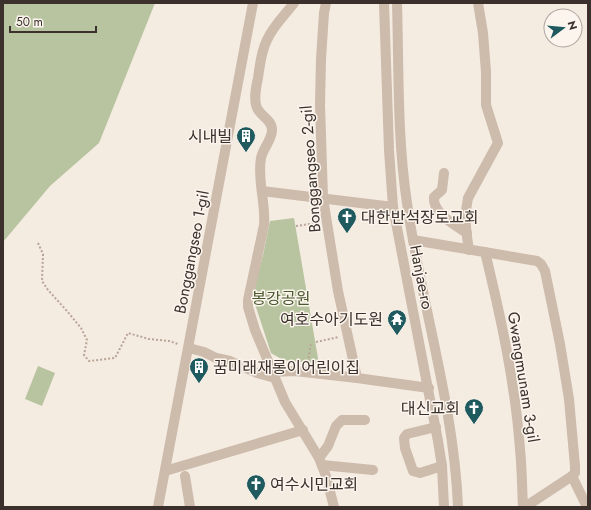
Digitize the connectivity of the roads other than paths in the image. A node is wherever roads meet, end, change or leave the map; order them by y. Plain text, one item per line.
1 (252, 3) edge
2 (294, 3) edge
3 (326, 3) edge
4 (384, 3) edge
5 (397, 3) edge
6 (478, 3) edge
7 (444, 173) dead end
8 (262, 191) junction
9 (323, 198) junction
10 (393, 207) junction
11 (466, 233) junction
12 (413, 240) junction
13 (470, 250) junction
14 (485, 252) junction
15 (188, 348) junction
16 (274, 375) junction
17 (357, 378) junction
18 (429, 388) junction
19 (365, 420) dead end
20 (436, 427) junction
21 (303, 430) junction
22 (320, 461) junction
23 (442, 466) junction
24 (373, 470) dead end
25 (165, 471) junction
26 (185, 476) dead end
27 (572, 476) junction
28 (158, 507) edge
29 (190, 507) edge
30 (334, 507) edge
31 (444, 507) edge
32 (458, 507) edge
33 (524, 507) edge
34 (587, 507) edge

1 - 15 street, Bonggangseo 1-gil
2 - 8 street
3 - 9 street, Bonggangseo 2-gil
4 - 10 street, Hanjae-ro
5 - 12 street, Hanjae-ro
6 - 11 street
7 - 11 street
8 - 9 street
8 - 16 street
9 - 10 street
9 - 17 street, Bonggangseo 2-gil
10 - 18 street, Hanjae-ro
11 - 13 street
12 - 13 street
12 - 32 street, Hanjae-ro
13 - 14 street
14 - 27 street
14 - 33 street, Gwangmunam 3-gil
15 - 16 street
15 - 25 street, Bonggangseo 1-gil
16 - 17 street
16 - 21 street
17 - 18 street
18 - 20 street, Hanjae-ro
19 - 22 street
20 - 23 street, Hanjae-ro
20 - 23 street
21 - 22 street
21 - 25 street
22 - 24 street
22 - 30 street
23 - 31 street, Hanjae-ro
25 - 28 street, Bonggangseo 1-gil
26 - 29 street
27 - 33 street, Gwangmunam 3-gil
27 - 34 street

